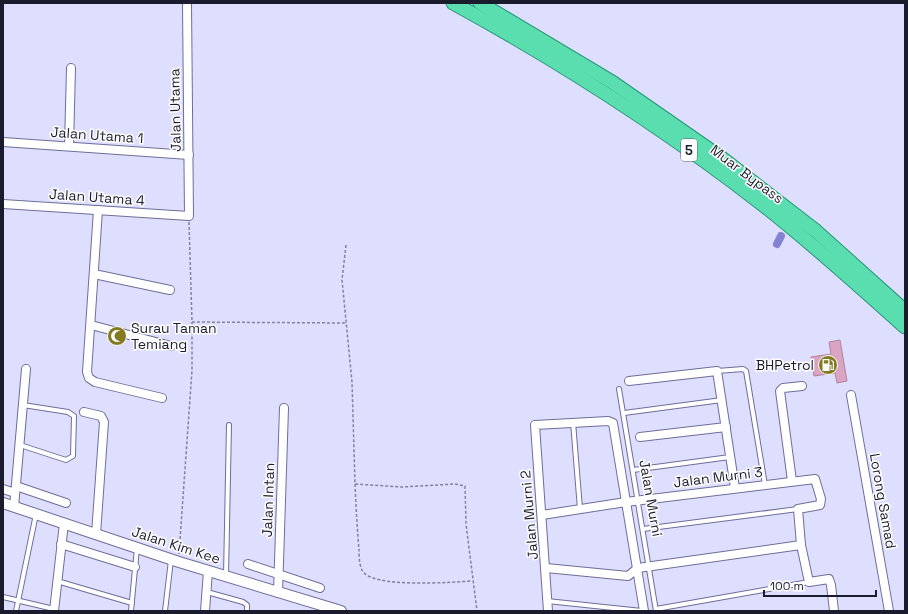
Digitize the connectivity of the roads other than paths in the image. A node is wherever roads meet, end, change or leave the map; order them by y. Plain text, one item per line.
1 (187, 3) edge
2 (453, 3) edge
3 (480, 3) edge
4 (71, 68) dead end
5 (3, 142) edge
6 (69, 146) junction
7 (188, 155) junction
8 (3, 204) edge
9 (98, 210) junction
10 (189, 216) joint
11 (94, 274) junction
12 (170, 290) dead end
13 (905, 311) edge
14 (91, 325) junction
15 (905, 327) edge
16 (171, 346) dead end
17 (26, 369) dead end
18 (717, 371) junction
19 (629, 380) dead end
20 (802, 386) dead end
21 (619, 389) dead end
22 (851, 395) dead end
23 (162, 398) dead end
24 (722, 400) junction
25 (23, 406) junction
26 (284, 408) dead end
27 (84, 412) dead end
28 (624, 413) junction
29 (573, 422) junction
30 (613, 423) joint
31 (229, 425) dead end
32 (726, 427) junction
33 (640, 436) dead end
34 (19, 445) junction
35 (730, 457) junction
36 (633, 470) junction
37 (792, 481) junction
38 (765, 485) junction
39 (735, 488) junction
40 (3, 489) edge
41 (16, 489) junction
42 (639, 500) junction
43 (626, 502) junction
44 (3, 503) edge
45 (66, 503) dead end
46 (14, 507) junction
47 (580, 509) junction
48 (798, 509) junction
49 (36, 514) junction
50 (542, 515) junction
51 (64, 523) junction
52 (643, 529) junction
53 (96, 534) junction
54 (62, 544) junction
55 (801, 545) junction
56 (137, 547) junction
57 (175, 560) junction
58 (248, 564) dead end
59 (135, 566) junction
60 (650, 566) junction
61 (546, 568) junction
62 (638, 568) junction
63 (208, 571) junction
64 (279, 573) junction
65 (226, 576) junction
66 (58, 581) junction
67 (809, 582) junction
68 (320, 588) dead end
69 (207, 592) junction
70 (278, 593) junction
71 (3, 598) edge
72 (18, 601) junction
73 (548, 601) junction
74 (132, 603) junction
75 (54, 610) edge
76 (656, 610) edge
77 (16, 611) edge
78 (131, 611) edge
79 (165, 611) edge
80 (205, 611) edge
81 (247, 611) edge
82 (341, 611) edge
83 (548, 611) edge
84 (643, 611) edge
85 (834, 611) edge
86 (890, 611) edge

1 - 7 street, Jalan Utama
2 - 15 highway, Muar Bypass / 5
3 - 13 highway, Muar Bypass / 5
4 - 6 street
5 - 6 street, Jalan Utama 1
6 - 7 street, Jalan Utama 1
7 - 10 street, Jalan Utama
8 - 9 street, Jalan Utama 4
9 - 10 street, Jalan Utama 4
9 - 11 street
11 - 12 street
11 - 14 street
14 - 16 street
14 - 23 street
17 - 25 street
18 - 19 street
18 - 24 street
18 - 38 lane
20 - 37 street
21 - 28 lane, Jalan Murni
22 - 86 street, Lorong Samad
24 - 28 lane
24 - 32 street
25 - 34 street
25 - 34 lane
26 - 64 street, Jalan Intan
27 - 53 street
28 - 36 lane, Jalan Murni
29 - 30 street, Jalan Murni 2
29 - 47 lane
29 - 50 street, Jalan Murni 2
30 - 43 street, Jalan Murni
31 - 65 lane
32 - 33 street
32 - 35 street
34 - 41 street
35 - 36 lane
35 - 39 street
36 - 42 lane, Jalan Murni
37 - 38 street, Jalan Murni 3
37 - 48 street, Jalan Murni 3
38 - 39 street, Jalan Murni 3
39 - 42 street, Jalan Murni 3
40 - 41 street
41 - 45 street
41 - 46 street
42 - 43 street, Jalan Murni 3
42 - 52 lane, Jalan Murni
43 - 47 street, Jalan Murni 3
43 - 62 street, Jalan Murni
44 - 46 street, Jalan Kim Kee
46 - 49 street, Jalan Kim Kee
47 - 50 street, Jalan Murni 3
48 - 52 lane
48 - 55 street
49 - 51 street, Jalan Kim Kee
49 - 72 lane
50 - 61 street, Jalan Murni 2
51 - 53 street, Jalan Kim Kee
51 - 54 street
52 - 60 lane, Jalan Murni
53 - 56 street, Jalan Kim Kee
54 - 59 street
54 - 66 street
55 - 60 street, Jalan Murni 2
55 - 67 street
56 - 57 street, Jalan Kim Kee
56 - 59 lane
57 - 63 street, Jalan Kim Kee
57 - 79 lane
58 - 64 street
59 - 74 lane
60 - 62 street, Jalan Murni 2
60 - 76 lane, Jalan Murni
61 - 62 street, Jalan Murni 2
61 - 73 street
62 - 84 street, Jalan Murni
63 - 65 street, Jalan Kim Kee
63 - 69 street
64 - 68 street
64 - 70 street, Jalan Intan
65 - 70 street, Jalan Kim Kee
66 - 74 lane
66 - 75 street
67 - 76 lane
67 - 85 street
69 - 80 street
69 - 81 lane
70 - 82 street, Jalan Kim Kee
71 - 72 lane
72 - 75 lane
72 - 77 lane
73 - 83 street
73 - 84 lane
74 - 78 lane

